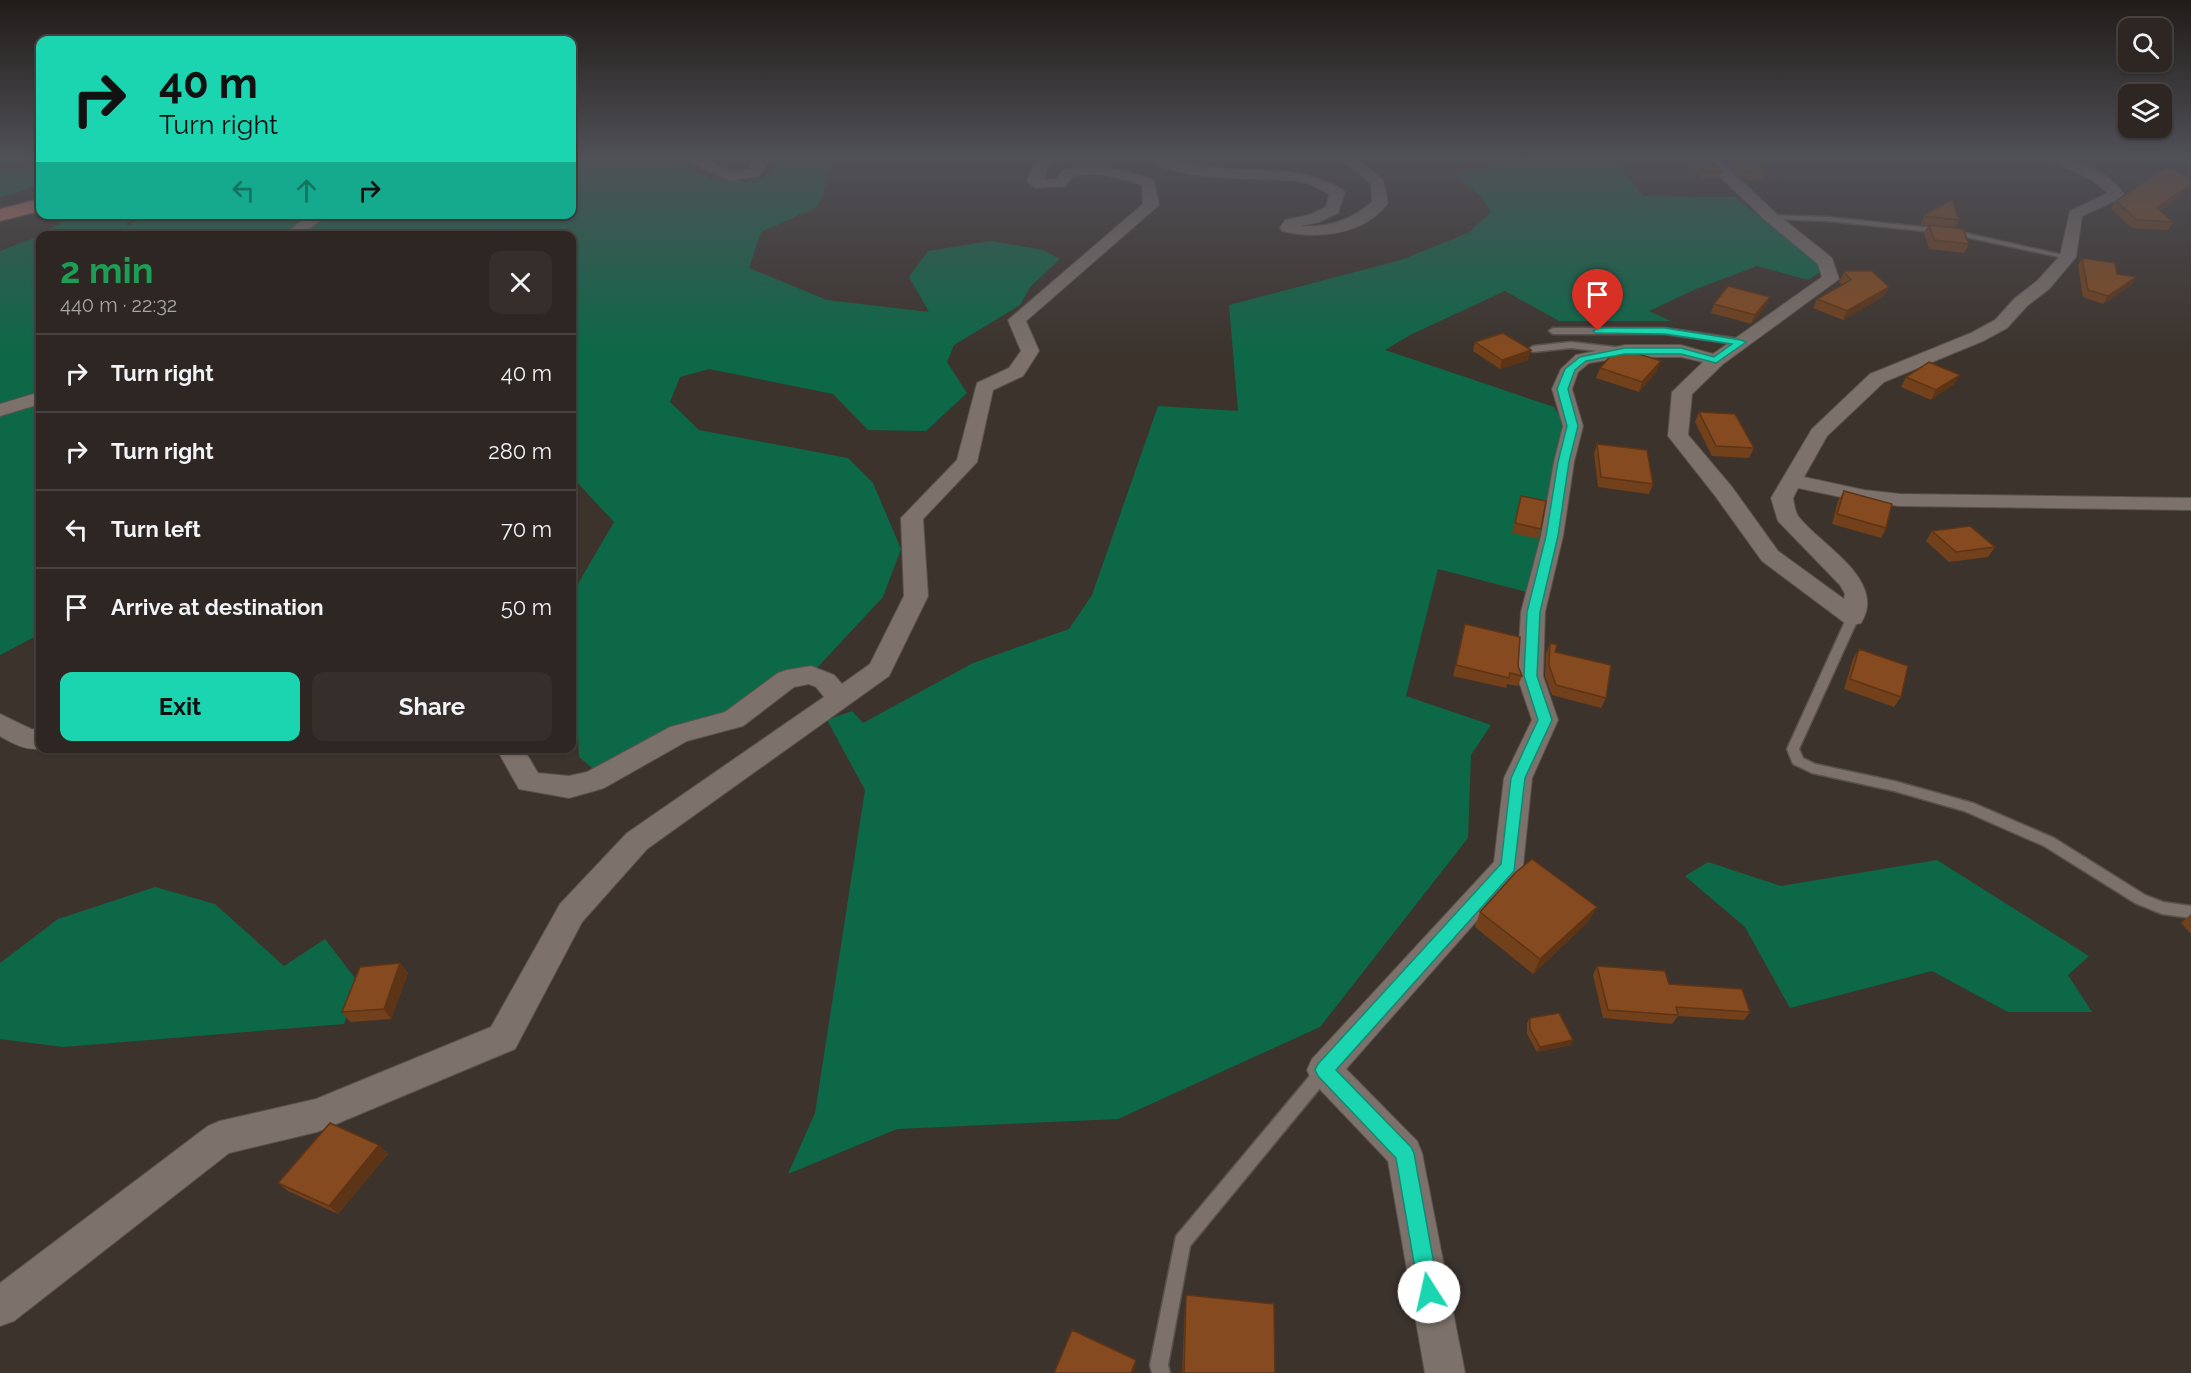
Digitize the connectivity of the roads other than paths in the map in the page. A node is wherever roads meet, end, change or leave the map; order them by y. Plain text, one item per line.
1 (1130, 223) edge
2 (1291, 223) edge
3 (1351, 223) edge
4 (1777, 223) edge
5 (1866, 223) edge
6 (2073, 223) edge
7 (2067, 257) junction
8 (1553, 331) dead end
9 (1741, 342) junction
10 (1533, 349) edge
11 (1625, 351) junction
12 (1716, 360) junction
13 (36, 399) edge
14 (0, 410) edge
15 (1793, 481) junction
16 (2191, 504) edge
17 (1853, 617) junction
18 (840, 699) junction
19 (0, 724) edge
20 (36, 739) edge
21 (512, 753) edge
22 (2191, 912) edge
23 (1324, 1070) junction
24 (0, 1306) edge
25 (1161, 1373) edge
26 (1445, 1373) edge

1 - 18 street
2 - 3 street
4 - 9 street
5 - 7 lane
6 - 7 street
7 - 15 street
8 - 9 lane
9 - 12 street
10 - 11 lane
11 - 12 street
11 - 23 street
12 - 17 street
13 - 14 street
15 - 16 street
15 - 17 street
17 - 22 lane
18 - 21 street
18 - 24 street
19 - 20 street
23 - 25 lane
23 - 26 street

